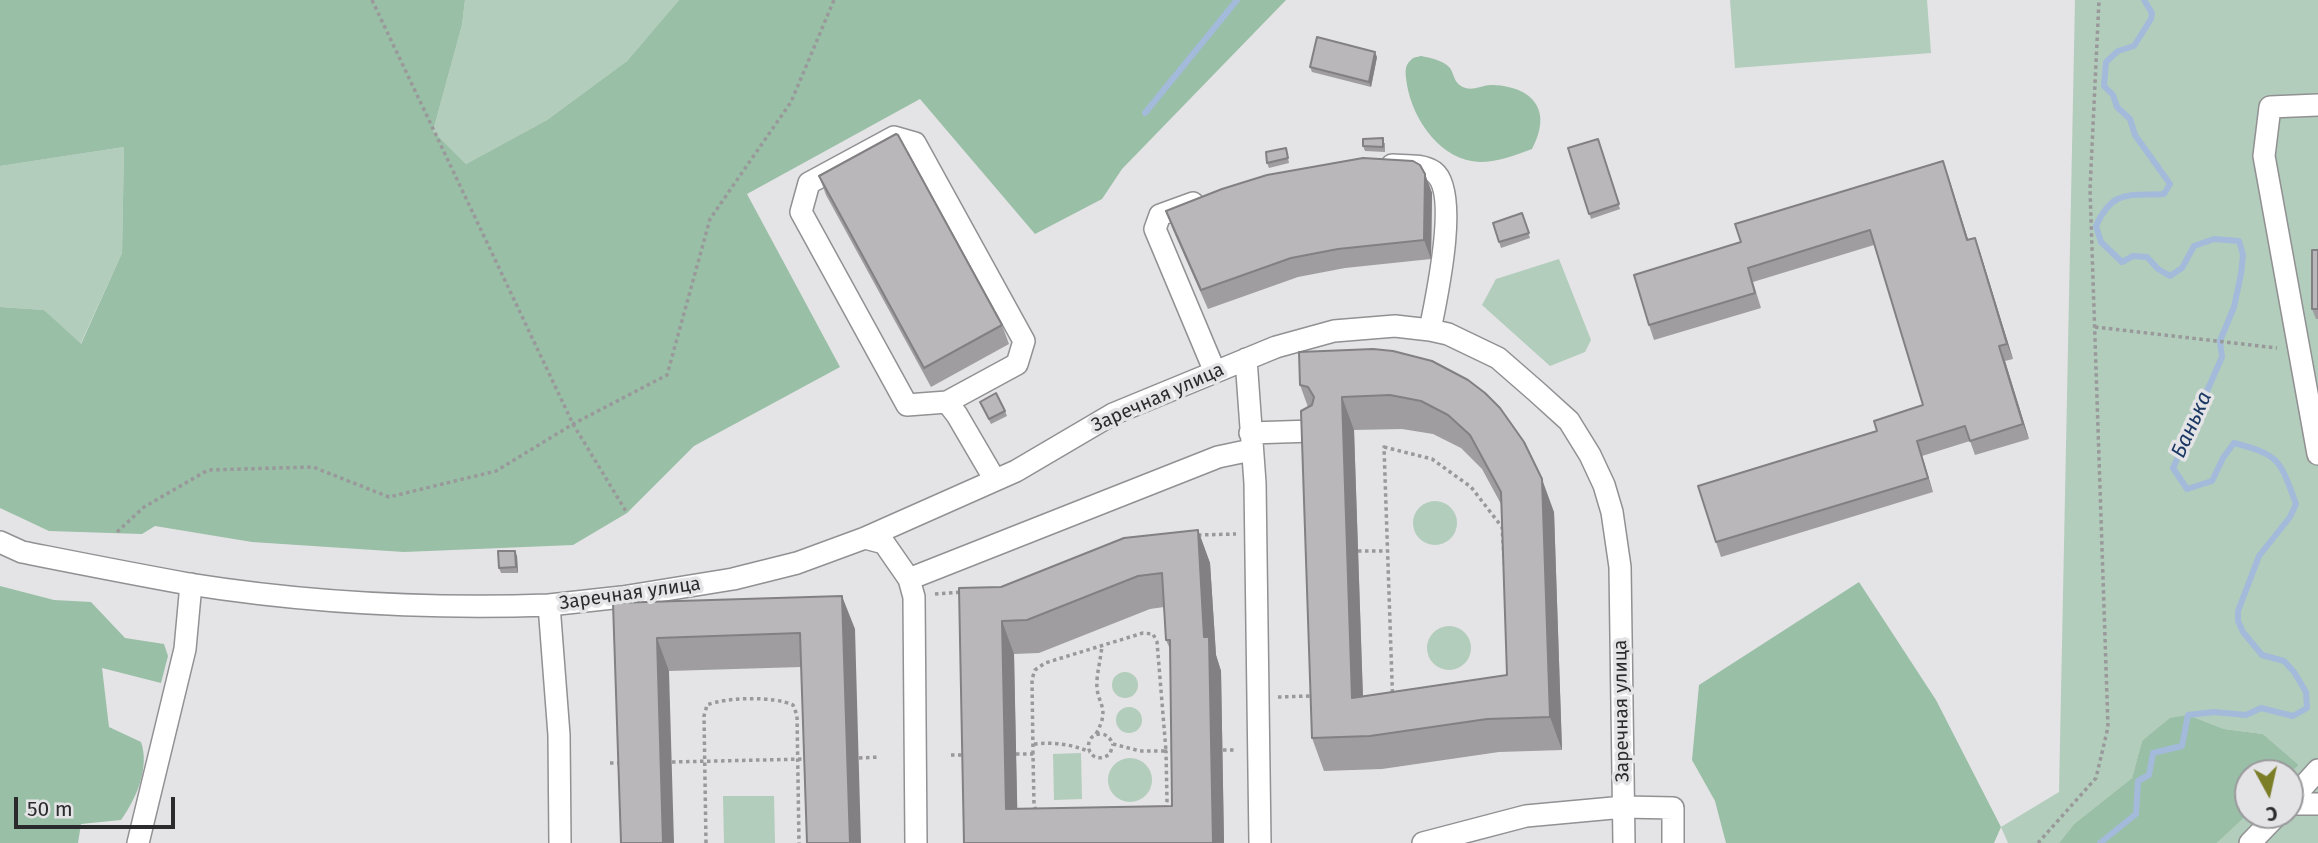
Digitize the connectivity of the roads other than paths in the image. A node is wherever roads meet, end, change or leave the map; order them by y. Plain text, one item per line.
1 (2318, 105) edge
2 (1369, 164) edge
3 (1208, 197) edge
4 (1430, 330) junction
5 (2300, 348) edge
6 (1246, 359) junction
7 (1215, 372) junction
8 (947, 402) junction
9 (1313, 431) edge
10 (1250, 441) junction
11 (2318, 454) edge
12 (995, 480) junction
13 (865, 538) junction
14 (0, 542) edge
15 (191, 584) junction
16 (911, 588) junction
17 (549, 605) junction
18 (2318, 770) edge
19 (2304, 786) edge
20 (1624, 807) junction
21 (2264, 829) edge
22 (138, 843) edge
23 (560, 843) edge
24 (916, 843) edge
25 (1260, 843) edge
26 (1423, 843) edge
27 (1624, 843) edge
28 (1673, 843) edge
29 (2250, 843) edge

1 - 5 street
2 - 4 street
3 - 7 street
4 - 6 street, Заречная улица
4 - 20 street, Заречная улица
5 - 11 street
6 - 7 street, Заречная улица
6 - 10 street
7 - 12 street, Заречная улица
8 - 8 street
8 - 12 street
9 - 10 street
10 - 16 street
10 - 25 street
12 - 13 street, Заречная улица
13 - 16 street
13 - 17 street, Заречная улица
14 - 15 street
15 - 17 street
15 - 22 street
16 - 24 street
17 - 23 street, Заречная улица
18 - 19 street
20 - 26 street
20 - 27 street, Заречная улица
20 - 28 street
21 - 29 street

